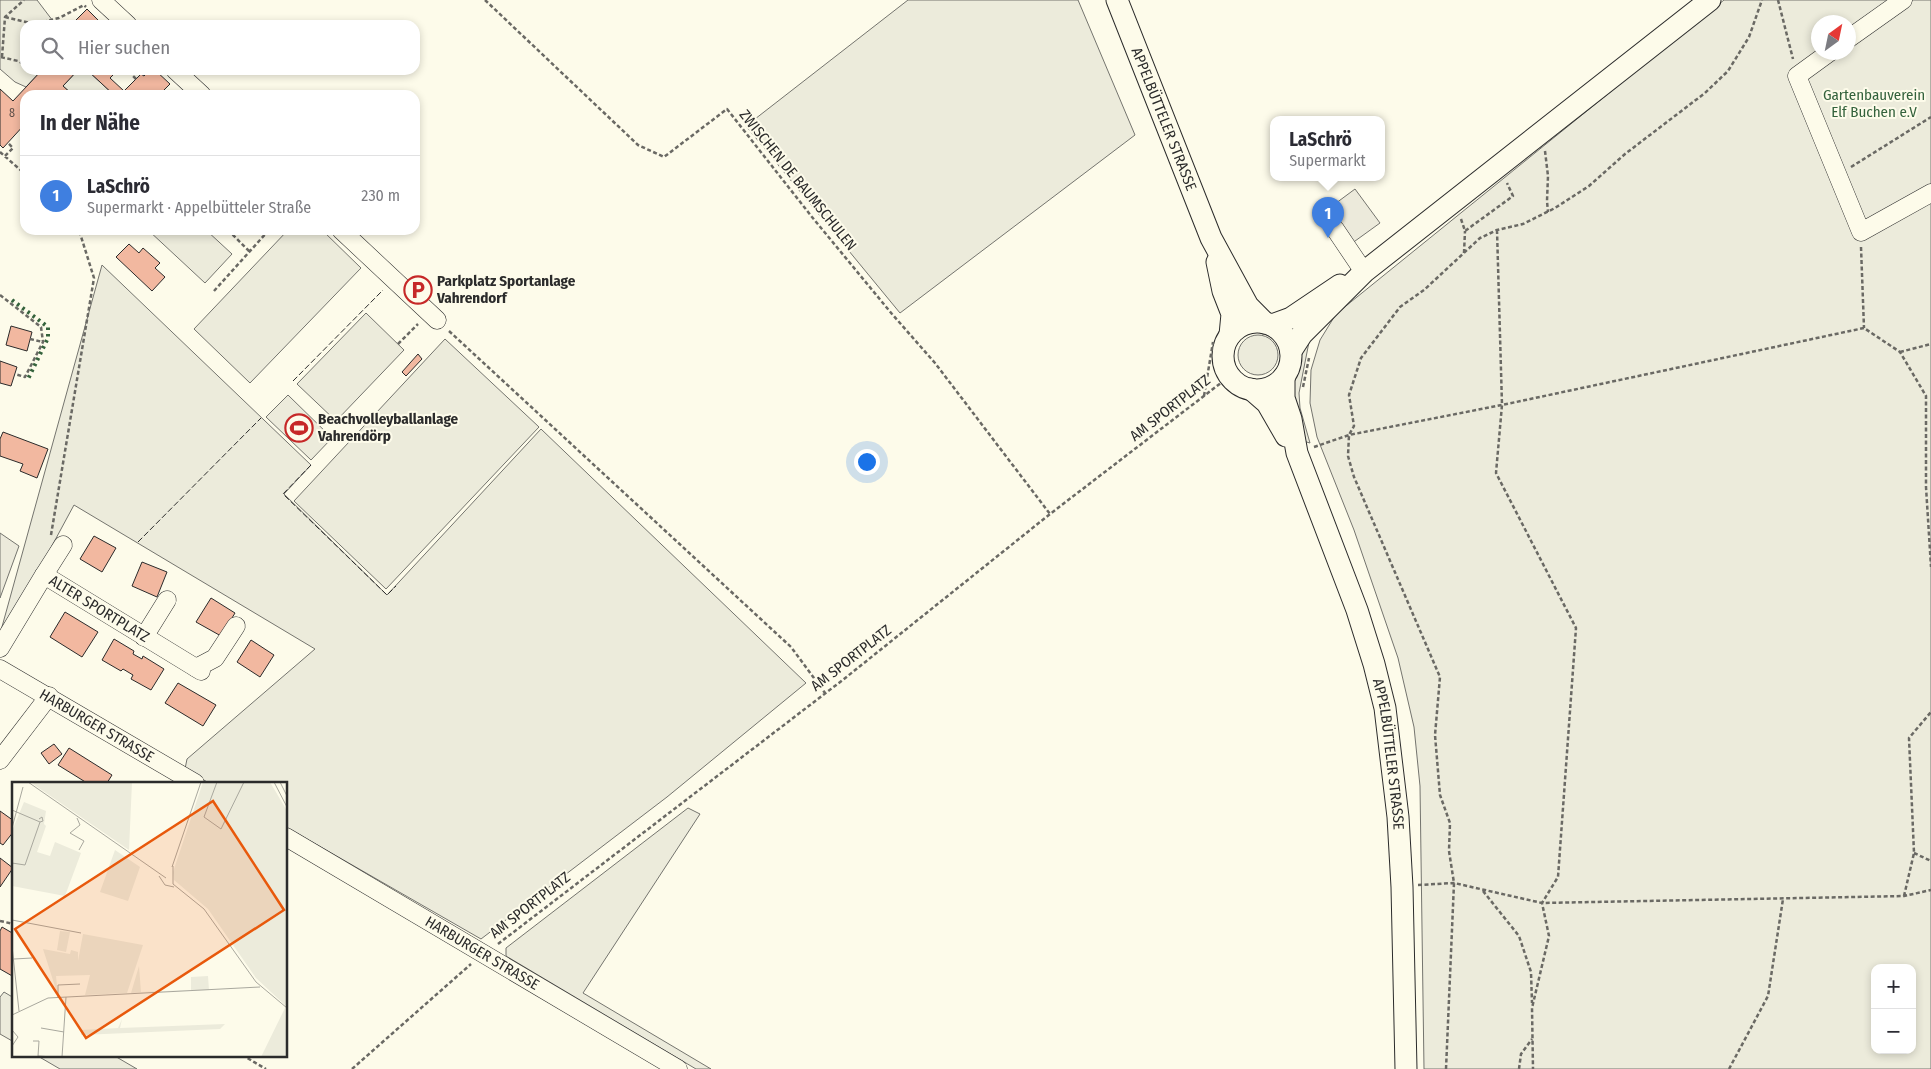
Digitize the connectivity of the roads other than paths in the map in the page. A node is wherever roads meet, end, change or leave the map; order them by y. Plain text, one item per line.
1 (1118, 0) edge
2 (1710, 0) edge
3 (1903, 0) edge
4 (97, 6) edge
5 (120, 20) edge
6 (1856, 33) edge
7 (1819, 60) edge
8 (181, 75) edge
9 (197, 90) edge
10 (1931, 193) edge
11 (1335, 229) dead end
12 (347, 235) edge
13 (1211, 238) junction
14 (1364, 272) junction
15 (433, 316) road end
16 (1268, 324) junction
17 (1223, 334) junction
18 (1291, 351) junction
19 (1284, 378) junction
20 (1251, 390) junction
21 (1305, 450) junction
22 (57, 541) road end
23 (44, 575) junction
24 (167, 600) dead end
25 (236, 626) dead end
26 (144, 637) junction
27 (0, 648) edge
28 (0, 668) edge
29 (49, 696) junction
30 (0, 760) edge
31 (193, 782) edge
32 (288, 838) edge
33 (678, 1069) edge
34 (1406, 1069) edge

1 - 13 main road, APPELBÜTTELER STRASSE
2 - 14 main road
3 - 6 street
4 - 5 street
7 - 10 street
8 - 9 street
11 - 14 street
12 - 15 street
13 - 16 main road, APPELBÜTTELER STRASSE
13 - 17 main road, APPELBÜTTELER STRASSE
14 - 16 main road
14 - 18 main road
16 - 17 main road
16 - 18 main road
17 - 20 main road
18 - 19 main road
19 - 20 main road
19 - 21 main road, APPELBÜTTELER STRASSE
20 - 21 main road, APPELBÜTTELER STRASSE
21 - 34 main road, APPELBÜTTELER STRASSE
22 - 23 street
23 - 26 street, ALTER SPORTPLATZ
23 - 27 street, ALTER SPORTPLATZ
24 - 26 street
25 - 26 street, ALTER SPORTPLATZ
28 - 29 street, HARBURGER STRASSE
29 - 30 street
29 - 31 street, HARBURGER STRASSE
32 - 33 street, HARBURGER STRASSE

